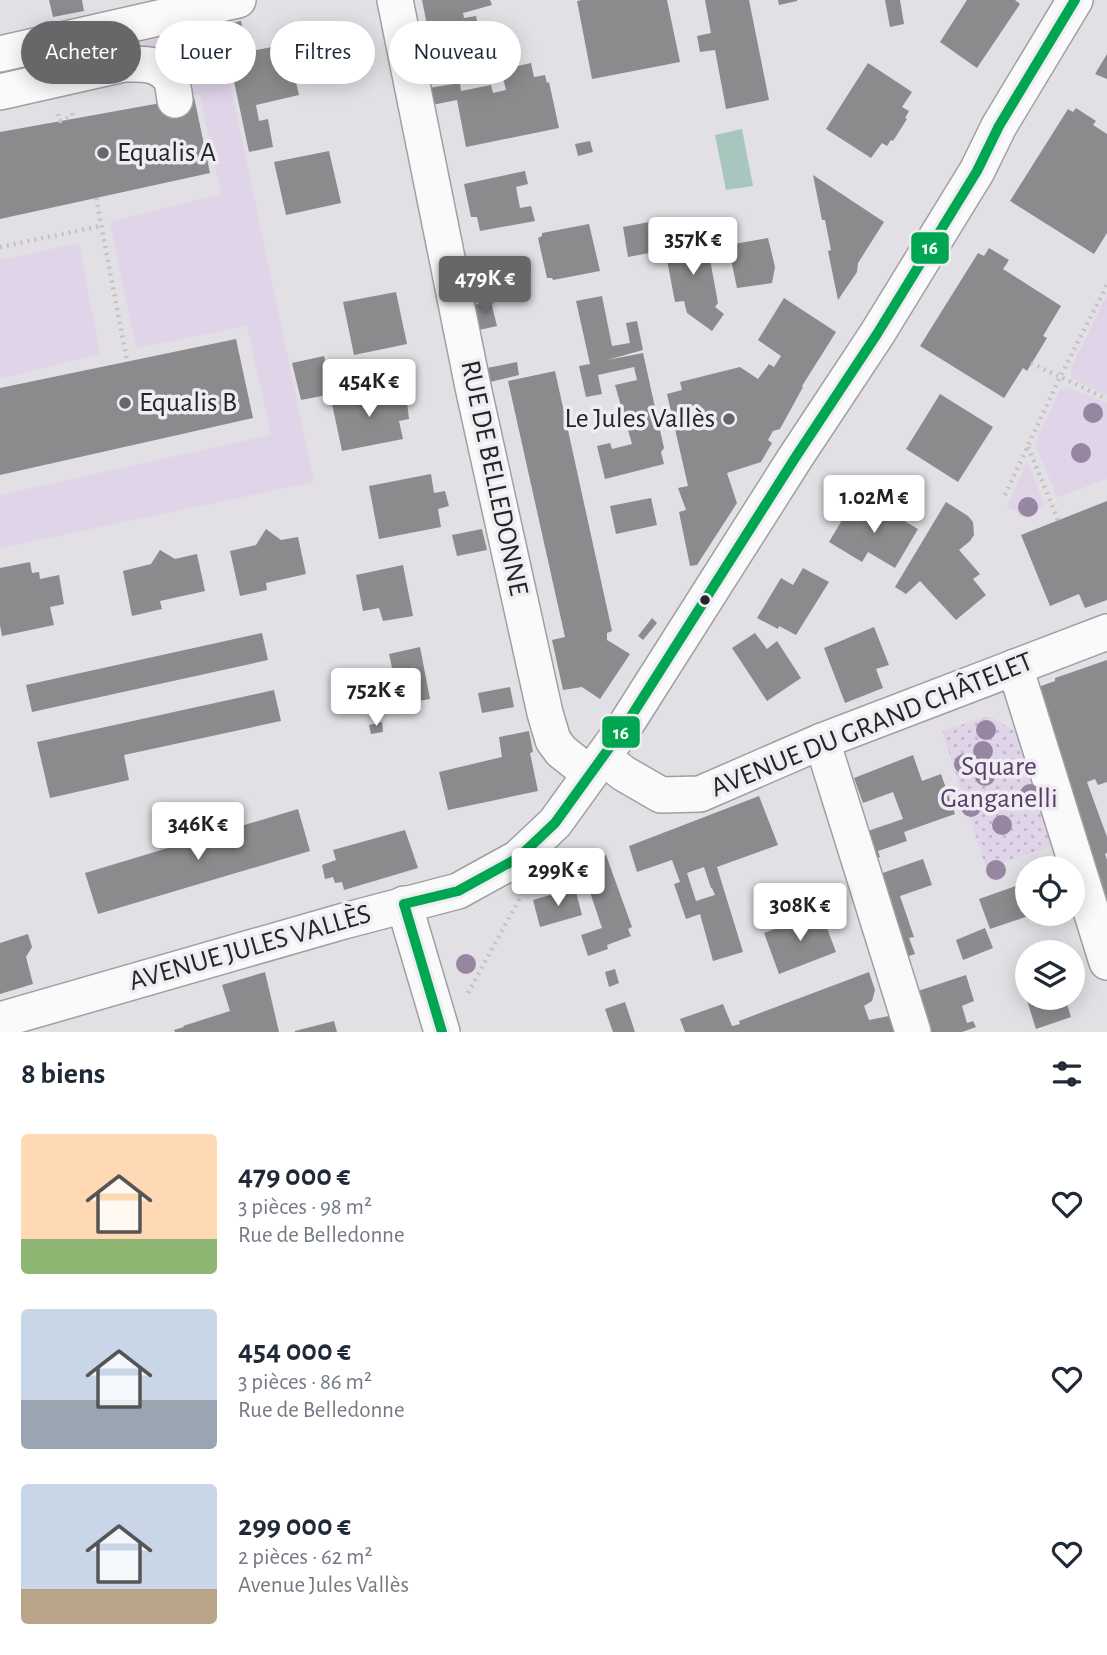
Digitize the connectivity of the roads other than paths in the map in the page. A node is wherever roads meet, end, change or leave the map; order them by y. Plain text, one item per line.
1 (238, 0) edge
2 (395, 0) edge
3 (1075, 0) edge
4 (141, 22) edge
5 (21, 50) edge
6 (0, 54) edge
7 (141, 63) edge
8 (38, 84) edge
9 (0, 93) edge
10 (175, 100) dead end
11 (1107, 632) edge
12 (1015, 667) junction
13 (822, 741) junction
14 (597, 766) junction
15 (404, 904) junction
16 (1107, 962) edge
17 (0, 1020) edge
18 (441, 1025) edge
19 (913, 1032) edge

1 - 4 street
2 - 14 street, RUE DE BELLEDONNE
3 - 14 street, AVENUE JULES VALLÈS
5 - 6 street
7 - 10 street
8 - 9 street
11 - 12 street, AVENUE DU GRAND CHÂTELET
12 - 13 street, AVENUE DU GRAND CHÂTELET
12 - 16 street
13 - 14 street, AVENUE DU GRAND CHÂTELET
13 - 19 street
14 - 15 street, AVENUE JULES VALLÈS
15 - 17 street, AVENUE JULES VALLÈS
15 - 18 street

